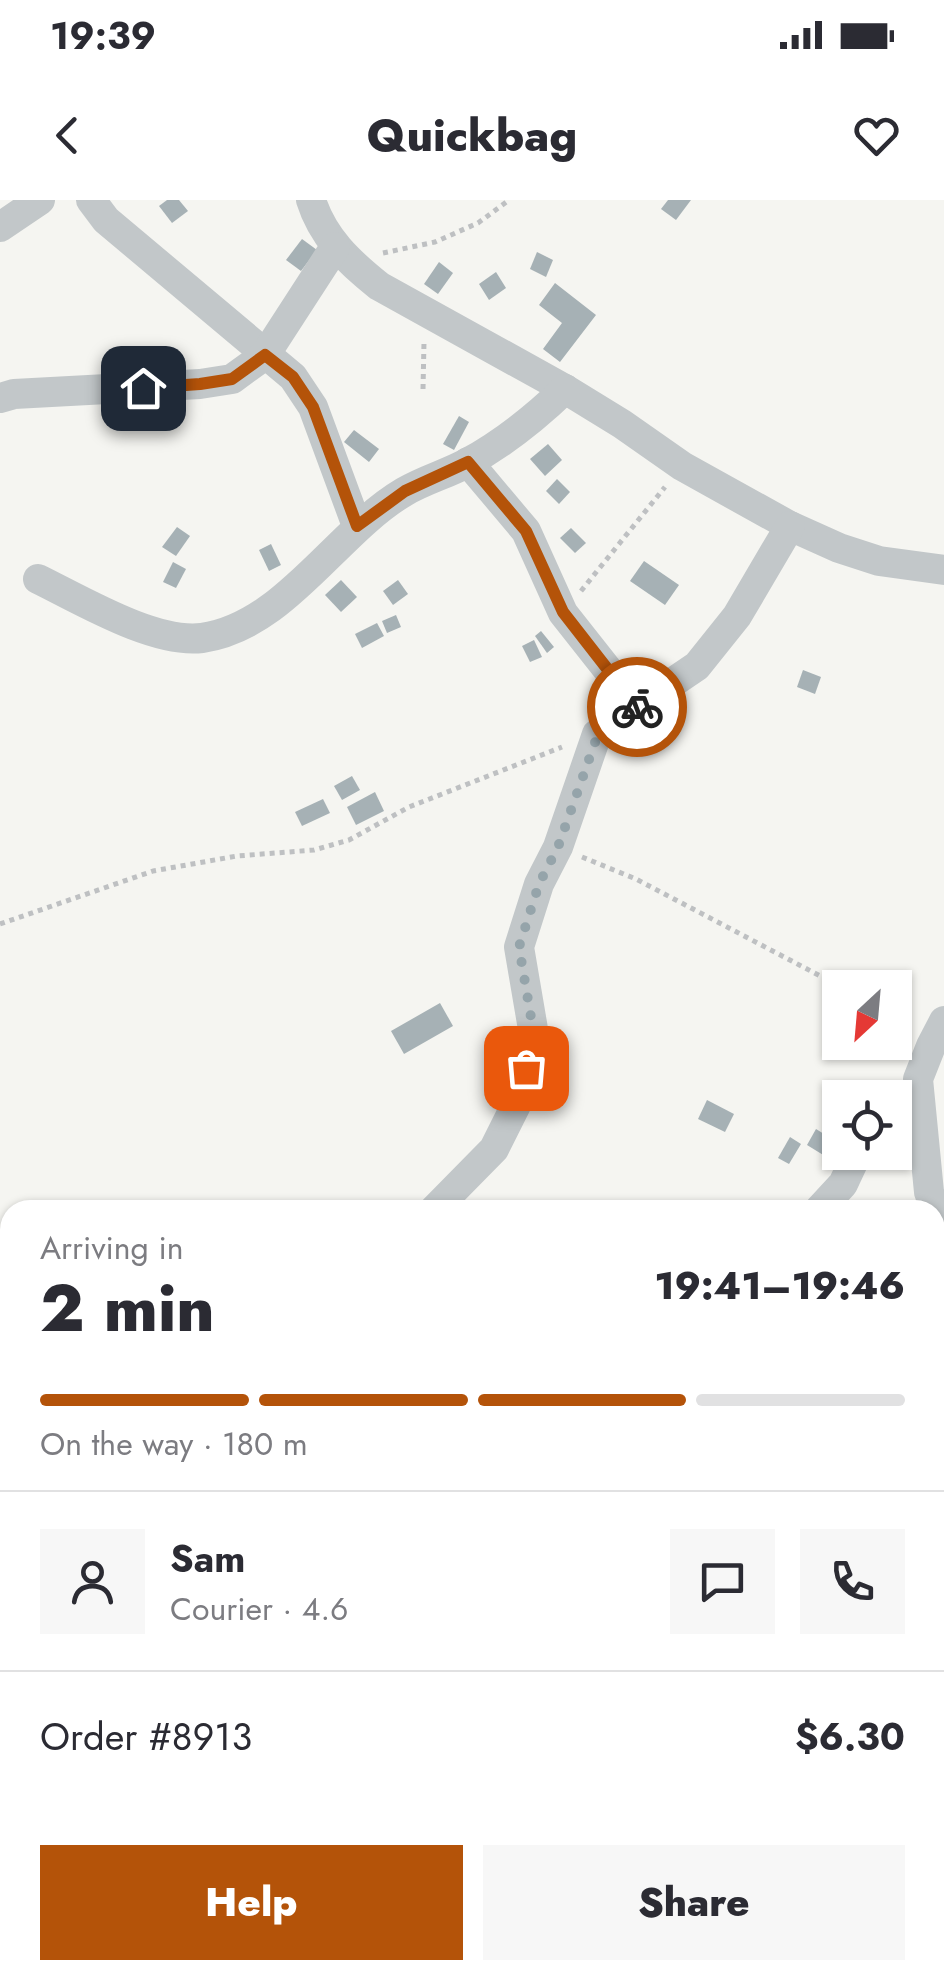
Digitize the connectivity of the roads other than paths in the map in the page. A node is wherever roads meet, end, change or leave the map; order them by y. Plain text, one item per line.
1 (40, 200) edge
2 (91, 200) edge
3 (311, 200) edge
4 (0, 227) edge
5 (345, 257) junction
6 (265, 355) junction
7 (565, 389) junction
8 (0, 398) edge
9 (468, 462) junction
10 (357, 526) junction
11 (790, 526) junction
12 (944, 570) edge
13 (38, 580) dead end
14 (638, 708) junction
15 (944, 1021) edge
16 (918, 1079) junction
17 (912, 1085) edge
18 (849, 1170) edge
19 (444, 1200) edge
20 (828, 1200) edge
21 (932, 1200) edge

1 - 4 street
2 - 6 street
3 - 5 street
5 - 6 street
5 - 7 street
6 - 8 street
6 - 10 street
7 - 9 street
7 - 11 street
9 - 10 street
9 - 14 street
10 - 13 street
11 - 12 street
11 - 14 street
14 - 19 street
15 - 16 street
16 - 17 street
16 - 21 street
18 - 20 street

